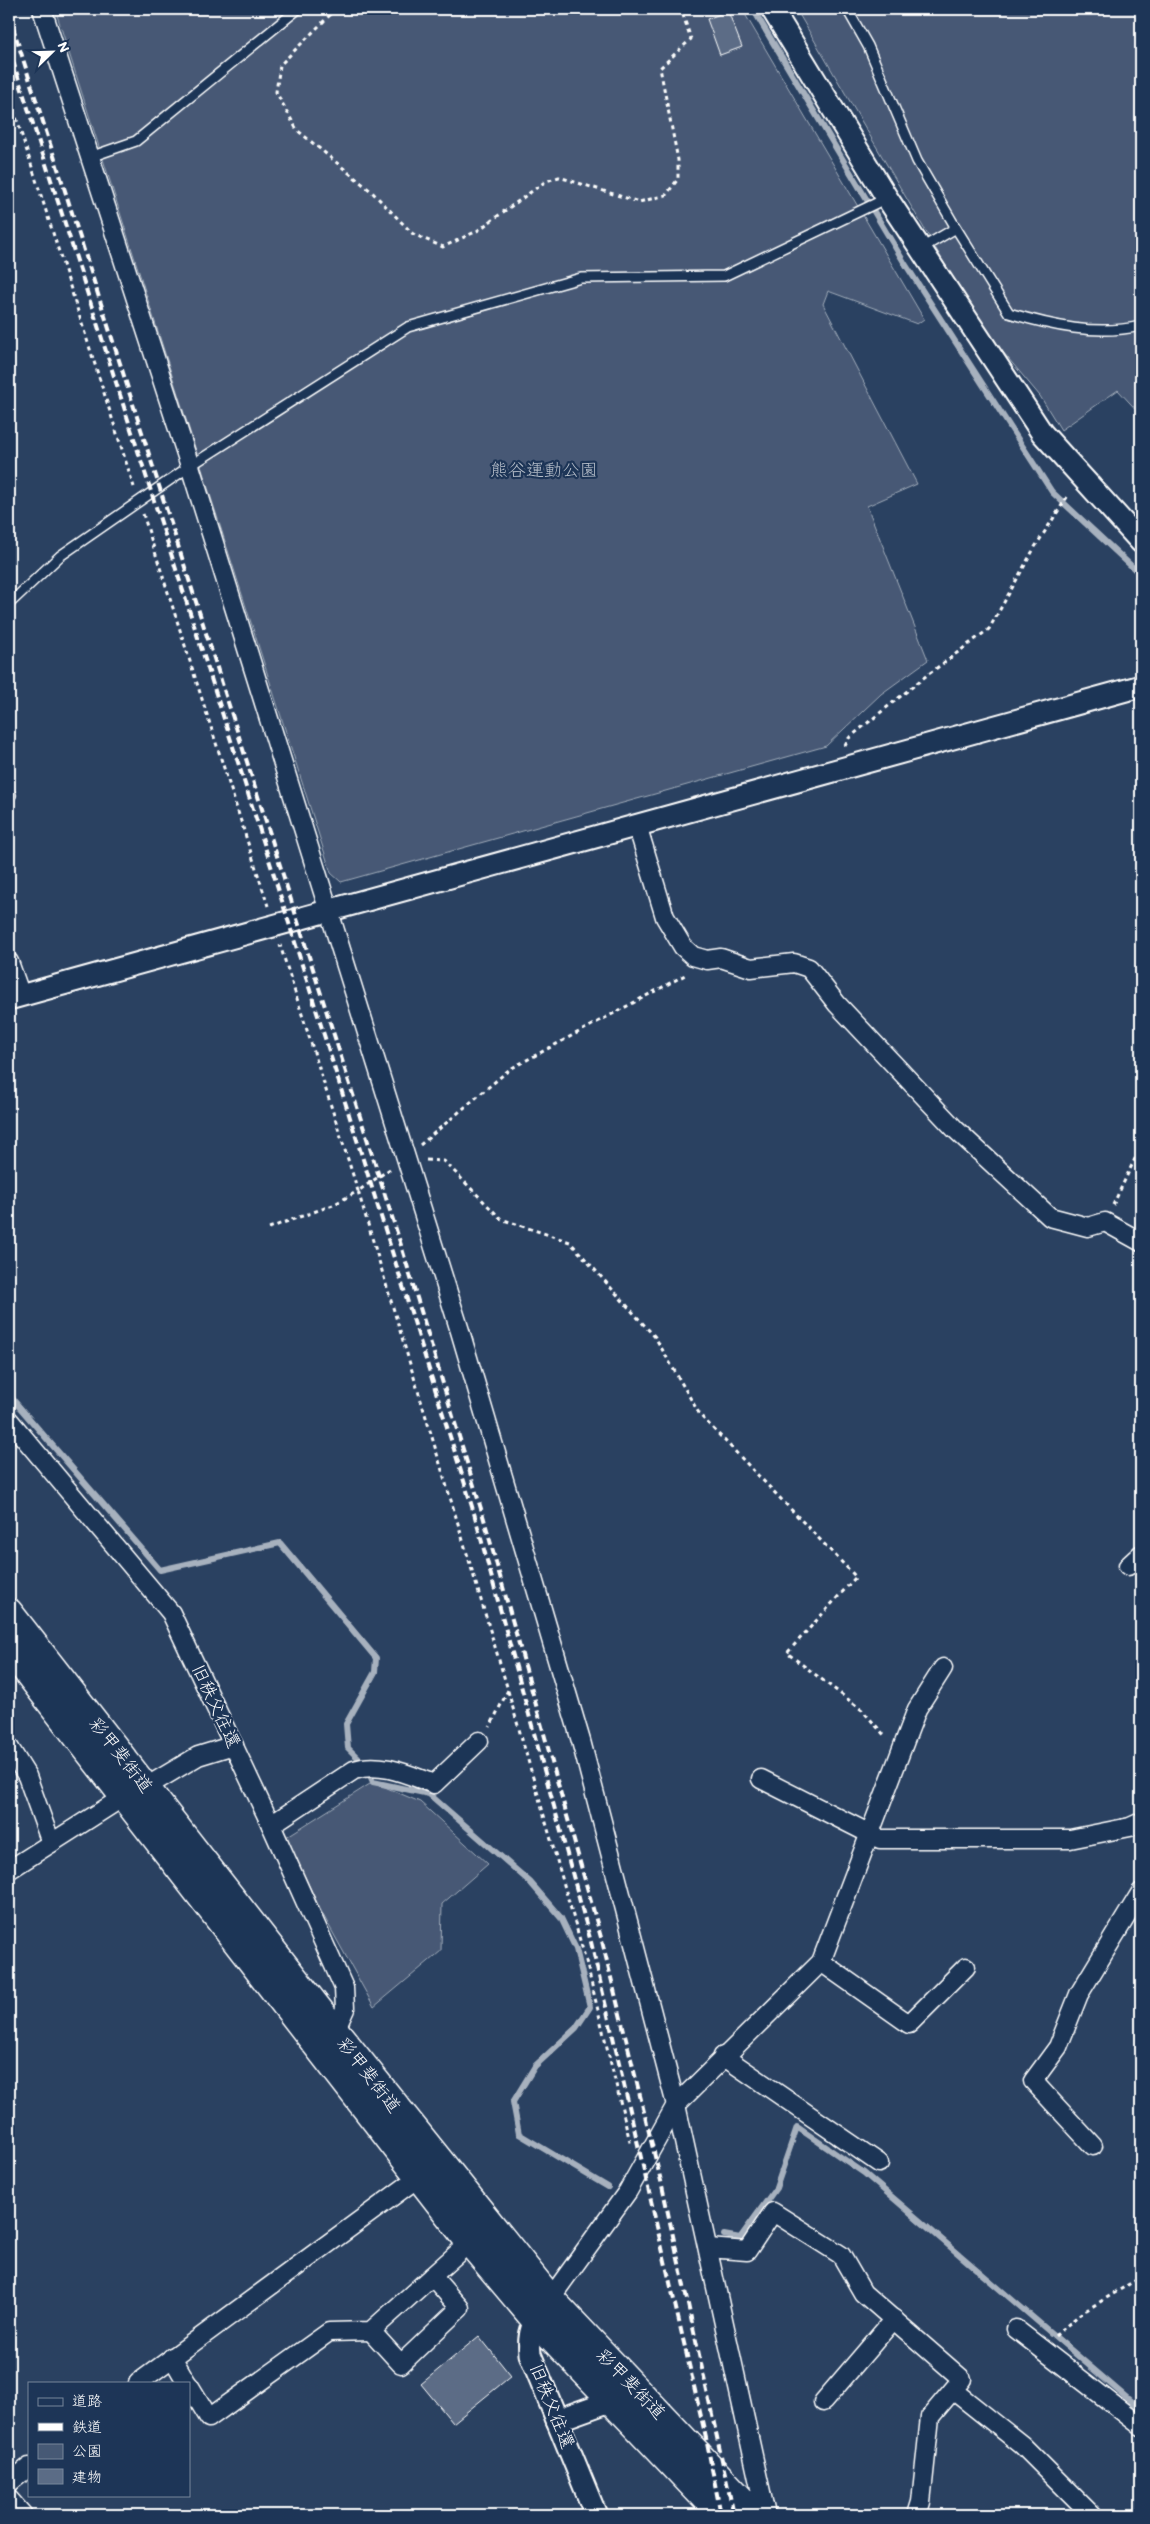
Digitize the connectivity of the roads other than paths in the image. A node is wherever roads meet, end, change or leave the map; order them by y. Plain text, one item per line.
1 (42, 9) edge
2 (298, 9) edge
3 (772, 9) edge
4 (846, 9) edge
5 (90, 157) junction
6 (885, 199) junction
7 (956, 228) junction
8 (920, 249) junction
9 (1141, 326) edge
10 (190, 466) junction
11 (1141, 542) edge
12 (9, 604) edge
13 (1141, 686) edge
14 (9, 792) edge
15 (9, 797) edge
16 (637, 826) junction
17 (328, 911) junction
18 (9, 962) edge
19 (15, 998) edge
20 (1141, 1242) edge
21 (9, 1420) edge
22 (1141, 1554) edge
23 (1128, 1566) dead end
24 (9, 1613) edge
25 (9, 1648) edge
26 (943, 1668) dead end
27 (478, 1741) road end
28 (234, 1746) junction
29 (9, 1747) edge
30 (761, 1779) dead end
31 (136, 1791) junction
32 (1141, 1822) edge
33 (271, 1825) junction
34 (870, 1834) junction
35 (51, 1843) junction
36 (9, 1870) edge
37 (1141, 1892) edge
38 (821, 1962) junction
39 (966, 1967) dead end
40 (335, 2031) junction
41 (723, 2056) junction
42 (676, 2105) junction
43 (1093, 2146) dead end
44 (879, 2163) dead end
45 (419, 2177) junction
46 (470, 2242) junction
47 (708, 2248) junction
48 (432, 2276) junction
49 (542, 2310) junction
50 (894, 2319) junction
51 (1016, 2329) dead end
52 (371, 2331) junction
53 (172, 2357) junction
54 (139, 2382) edge
55 (187, 2382) edge
56 (190, 2387) edge
57 (954, 2391) junction
58 (613, 2400) junction
59 (823, 2402) dead end
60 (558, 2420) junction
61 (1141, 2426) edge
62 (28, 2468) edge
63 (9, 2483) edge
64 (9, 2499) edge
65 (23, 2515) edge
66 (596, 2515) edge
67 (722, 2515) edge
68 (755, 2515) edge
69 (766, 2515) edge
70 (917, 2515) edge
71 (1092, 2515) edge

1 - 5 street
2 - 5 lane
3 - 6 street
4 - 7 lane
5 - 10 street
6 - 8 street
6 - 10 lane
7 - 8 lane
7 - 9 lane
8 - 11 street
10 - 12 lane
10 - 17 street
13 - 16 street
14 - 15 lane
16 - 17 street
16 - 20 street
17 - 19 street
17 - 42 street
18 - 19 street
21 - 28 street, 旧秩父往還
22 - 23 street
24 - 31 highway, 彩甲斐街道
25 - 31 highway, 彩甲斐街道
26 - 34 street
27 - 33 street
28 - 31 street
28 - 33 street, 旧秩父往還
29 - 35 street
30 - 34 street
31 - 35 street
31 - 40 highway, 彩甲斐街道
31 - 45 highway, 彩甲斐街道
32 - 34 street
33 - 40 street, 旧秩父往還
34 - 38 street
35 - 36 street
37 - 43 street
38 - 39 street
38 - 41 street
40 - 49 highway, 彩甲斐街道
41 - 42 street
41 - 44 street
42 - 47 street
42 - 49 street
45 - 46 highway, 彩甲斐街道
45 - 53 street
46 - 48 street
46 - 49 highway, 彩甲斐街道
47 - 50 street
47 - 69 street
48 - 52 street
48 - 52 street
49 - 58 highway, 彩甲斐街道
49 - 60 street, 旧秩父往還
49 - 68 highway, 彩甲斐街道
50 - 57 street
50 - 59 street
51 - 61 street
52 - 56 street
53 - 54 street
53 - 55 street
57 - 70 street
57 - 71 street
58 - 60 street
58 - 67 highway, 彩甲斐街道
60 - 66 street, 旧秩父往還
62 - 63 street
64 - 65 street

